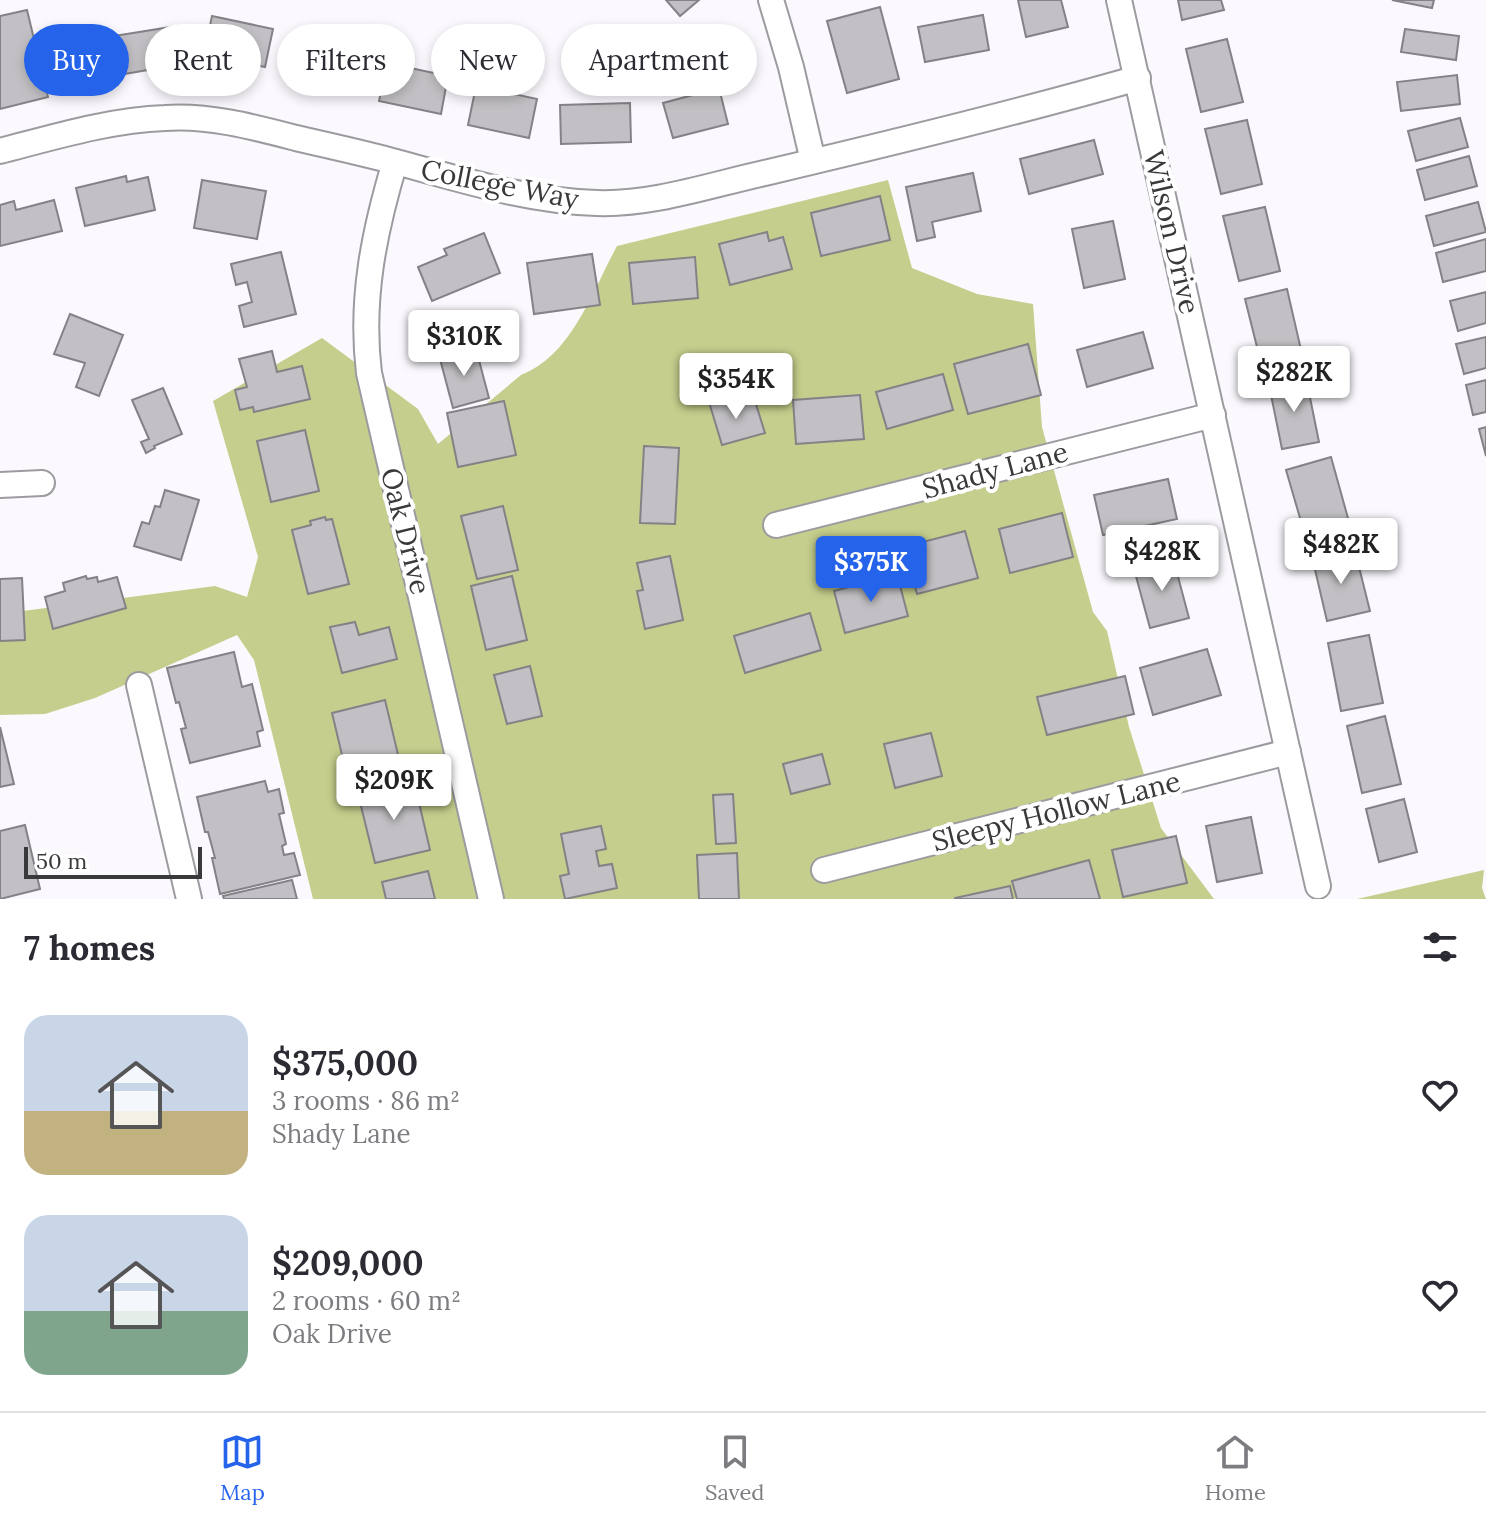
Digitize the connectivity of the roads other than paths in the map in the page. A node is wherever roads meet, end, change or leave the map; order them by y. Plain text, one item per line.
1 (771, 0) edge
2 (1119, 0) edge
3 (1138, 78) junction
4 (0, 151) edge
5 (813, 161) junction
6 (395, 162) junction
7 (1213, 415) junction
8 (42, 483) dead end
9 (0, 485) edge
10 (776, 525) dead end
11 (139, 685) dead end
12 (1288, 752) junction
13 (824, 870) dead end
14 (1318, 886) dead end
15 (189, 899) edge
16 (491, 899) edge

1 - 5 street
2 - 3 street, Wilson Drive
3 - 5 street, College Way
3 - 7 street, Wilson Drive
4 - 6 street, College Way
5 - 6 street, College Way
6 - 16 street, Oak Drive
7 - 10 street, Shady Lane
7 - 12 street, Wilson Drive
8 - 9 street
11 - 15 street
12 - 13 street, Sleepy Hollow Lane
12 - 14 street, Wilson Drive

